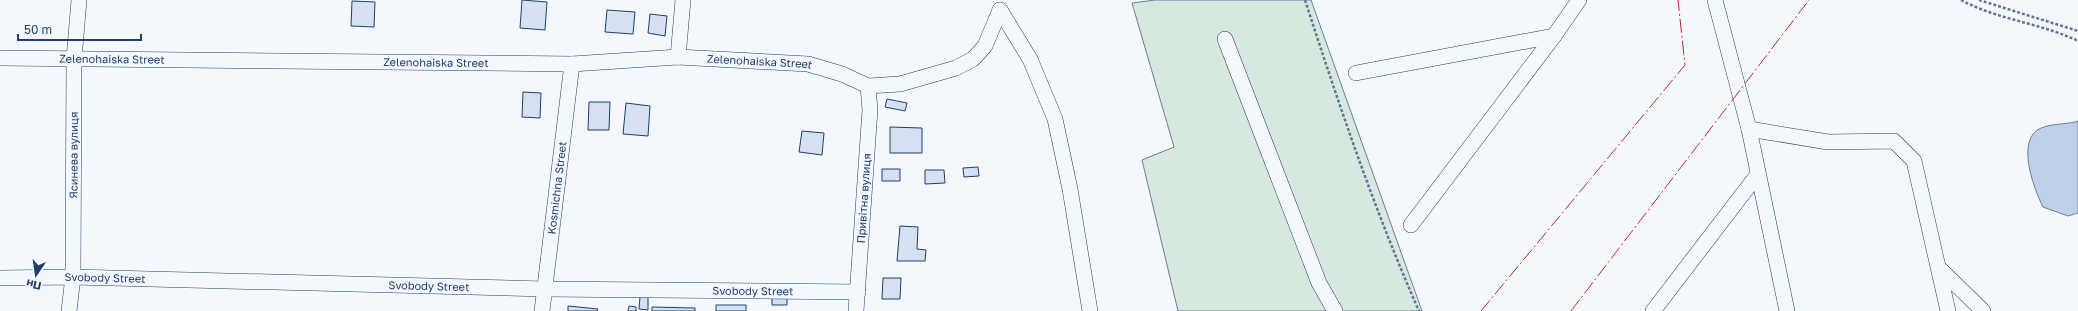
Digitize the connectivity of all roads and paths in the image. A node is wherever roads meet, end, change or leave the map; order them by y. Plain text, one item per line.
1 (79, 0) edge
2 (683, 0) edge
3 (1305, 0) edge
4 (1579, 0) edge
5 (1715, 0) edge
6 (1961, 0) edge
7 (1979, 0) edge
8 (2078, 31) edge
9 (1554, 36) junction
10 (1225, 39) dead end
11 (2078, 41) edge
12 (678, 57) junction
13 (0, 58) edge
14 (74, 59) junction
15 (572, 64) junction
16 (1356, 72) dead end
17 (868, 86) junction
18 (1749, 129) junction
19 (1758, 174) junction
20 (1411, 225) dead end
21 (1939, 268) junction
22 (73, 277) junction
23 (0, 278) edge
24 (545, 289) junction
25 (858, 292) junction
26 (70, 311) edge
27 (542, 311) edge
28 (856, 311) edge
29 (1090, 311) edge
30 (1335, 311) edge
31 (1419, 311) edge
32 (1653, 311) edge
33 (1787, 311) edge
34 (1948, 311) edge
35 (1983, 311) edge

1 - 14 street, Ясинева вулиця
2 - 12 street
3 - 31 path
4 - 9 street
5 - 18 street
6 - 11 path
7 - 8 path
9 - 16 street
9 - 20 street
10 - 30 street
12 - 15 street, Zelenohaiska Street
12 - 17 street, Zelenohaiska Street
13 - 14 street, Zelenohaiska Street
14 - 15 street, Zelenohaiska Street
14 - 22 street, Ясинева вулиця
15 - 24 street, Kosmichna Street
17 - 25 street, Привітна вулиця
17 - 29 street
18 - 19 street
18 - 21 street
19 - 32 street
19 - 33 street
21 - 34 street
21 - 35 street
22 - 23 street, Svobody Street
22 - 24 street, Svobody Street
22 - 26 street, Ясинева вулиця
24 - 25 street, Svobody Street
24 - 27 street, Kosmichna Street
25 - 28 street, Привітна вулиця

